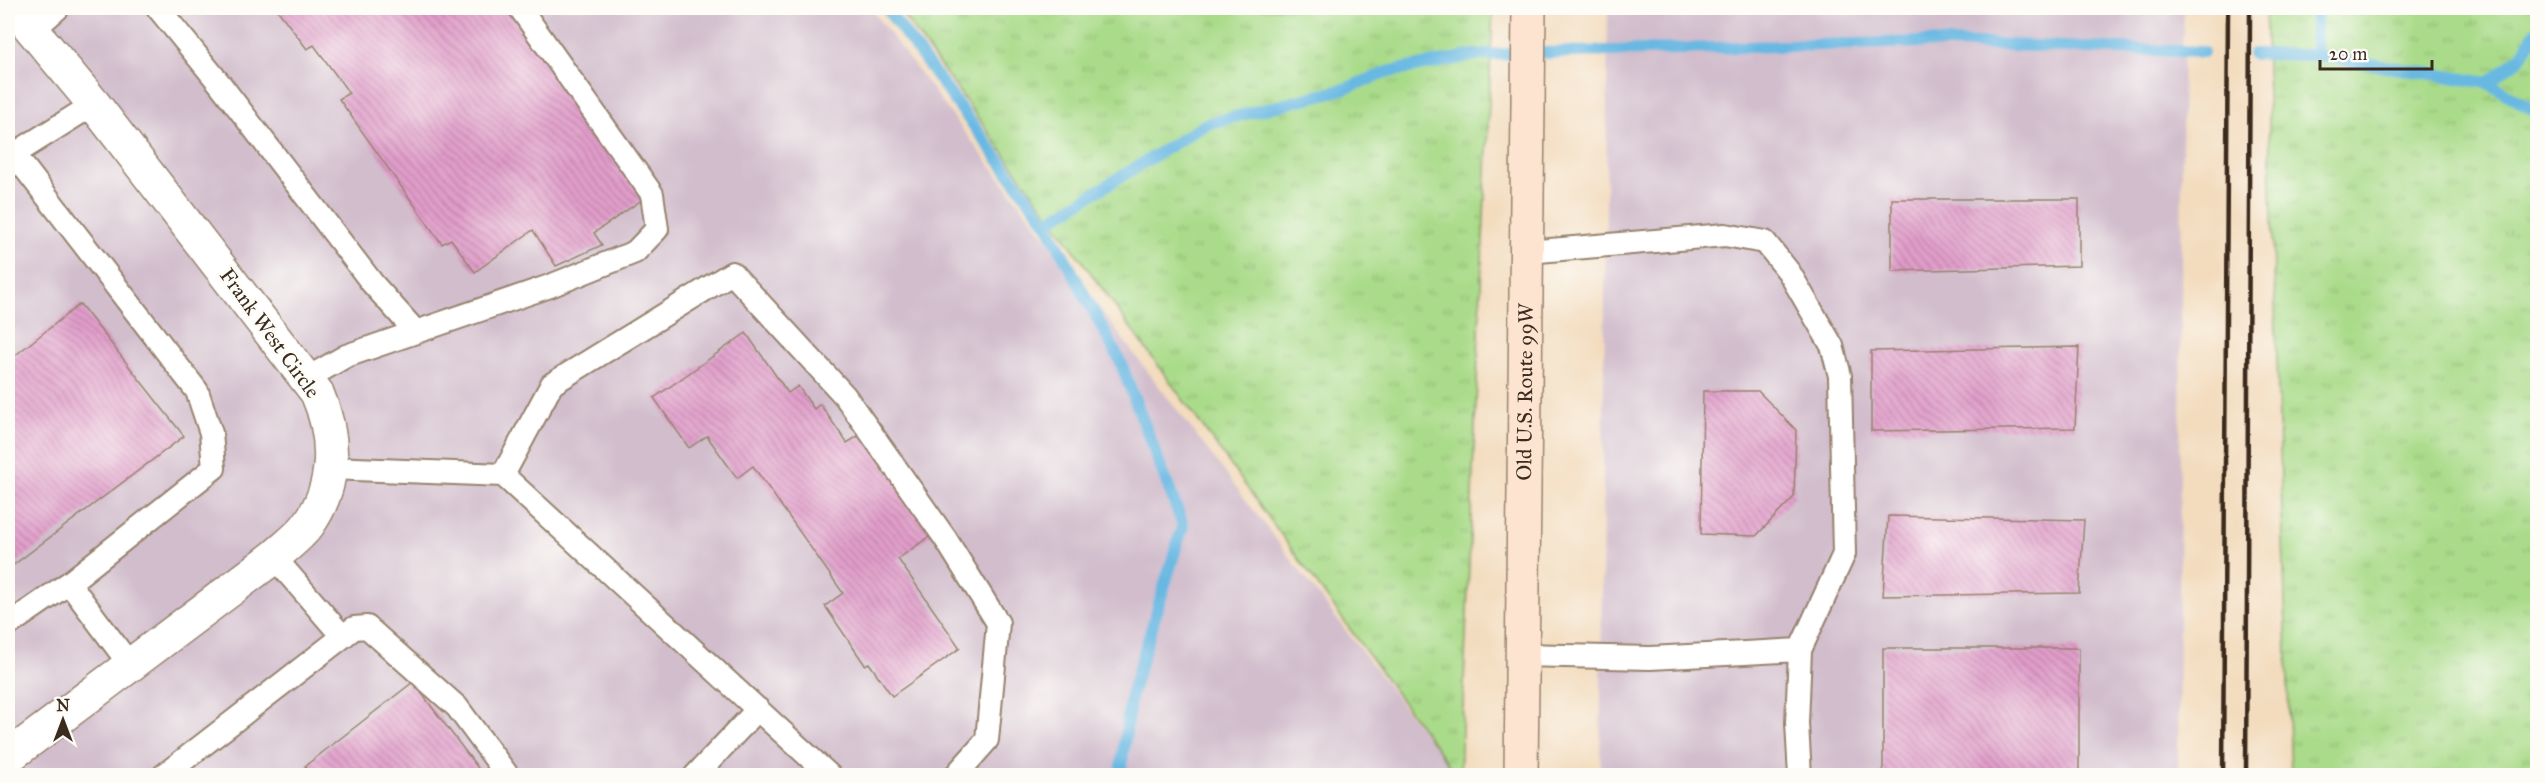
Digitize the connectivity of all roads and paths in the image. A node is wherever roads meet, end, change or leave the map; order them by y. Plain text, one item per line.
1 (58, 8) edge
2 (158, 8) edge
3 (520, 8) edge
4 (1529, 8) edge
5 (23, 19) edge
6 (94, 104) junction
7 (11, 156) edge
8 (1527, 252) junction
9 (416, 332) junction
10 (306, 379) junction
11 (331, 468) junction
12 (503, 474) junction
13 (274, 557) junction
14 (69, 583) junction
15 (8, 625) edge
16 (343, 636) junction
17 (1800, 650) junction
18 (1522, 655) junction
19 (130, 665) junction
20 (758, 709) junction
21 (8, 757) edge
22 (163, 776) edge
23 (508, 776) edge
24 (695, 776) edge
25 (830, 776) edge
26 (955, 776) edge
27 (1521, 776) edge
28 (1800, 776) edge

1 - 5 lane
2 - 9 lane
3 - 9 lane
4 - 8 main road, Old U.S. Route 99W
5 - 6 street, Frank West Circle
6 - 7 lane
6 - 10 street, Frank West Circle
7 - 14 lane
8 - 17 lane
8 - 18 main road, Old U.S. Route 99W
9 - 10 lane
10 - 11 street, Frank West Circle
11 - 12 lane
11 - 13 street, Frank West Circle
12 - 20 lane
12 - 26 lane
13 - 16 lane
13 - 19 street, Frank West Circle
14 - 15 lane
14 - 19 lane
16 - 22 lane
16 - 23 lane
17 - 18 lane
17 - 28 lane
18 - 27 main road, Old U.S. Route 99W
19 - 21 street, Frank West Circle
20 - 24 lane
20 - 25 lane

